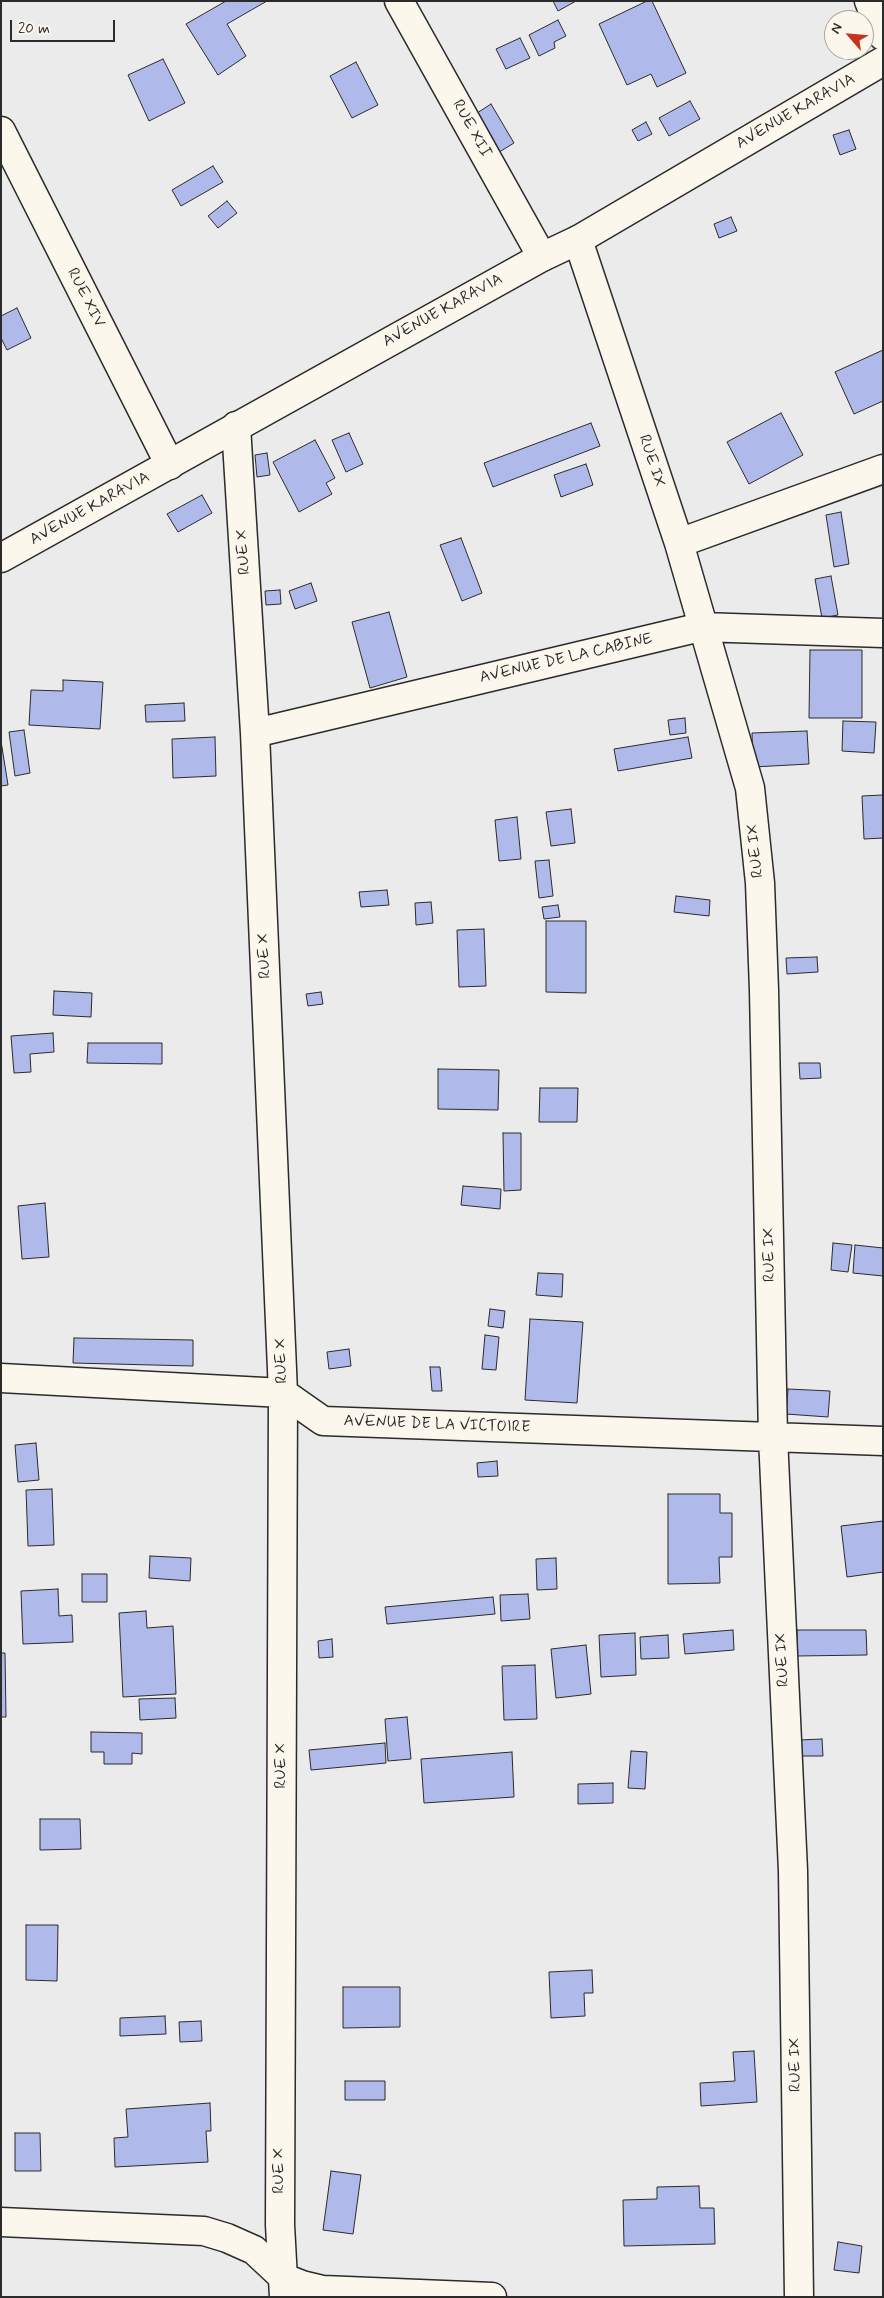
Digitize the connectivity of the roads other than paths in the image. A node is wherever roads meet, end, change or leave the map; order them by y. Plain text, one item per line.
1 (399, 1) edge
2 (869, 1) edge
3 (883, 36) edge
4 (883, 61) edge
5 (1, 131) edge
6 (578, 240) junction
7 (542, 257) junction
8 (236, 426) junction
9 (170, 465) junction
10 (883, 469) edge
11 (678, 544) junction
12 (1, 558) edge
13 (701, 627) junction
14 (883, 633) edge
15 (255, 733) junction
16 (1, 1378) edge
17 (283, 1393) junction
18 (773, 1437) junction
19 (883, 1441) edge
20 (1, 2222) edge
21 (284, 2287) edge
22 (492, 2297) edge
23 (799, 2297) edge

1 - 7 street, RUE XII
2 - 3 street
4 - 6 street, AVENUE KARAVIA
5 - 9 street, RUE XIV
6 - 7 street, AVENUE KARAVIA
6 - 11 street, RUE IX
7 - 8 street, AVENUE KARAVIA
8 - 9 street, AVENUE KARAVIA
8 - 15 street, RUE X
9 - 12 street, AVENUE KARAVIA
10 - 11 street
11 - 13 street, RUE IX
13 - 14 street, AVENUE DE LA CABINE
13 - 15 street, AVENUE DE LA CABINE
13 - 18 street, RUE IX
15 - 17 street, RUE X
16 - 17 street
17 - 18 street, AVENUE DE LA VICTOIRE
17 - 21 street, RUE X
18 - 19 street, AVENUE DE LA VICTOIRE
18 - 23 street, RUE IX
20 - 21 street
21 - 22 street

